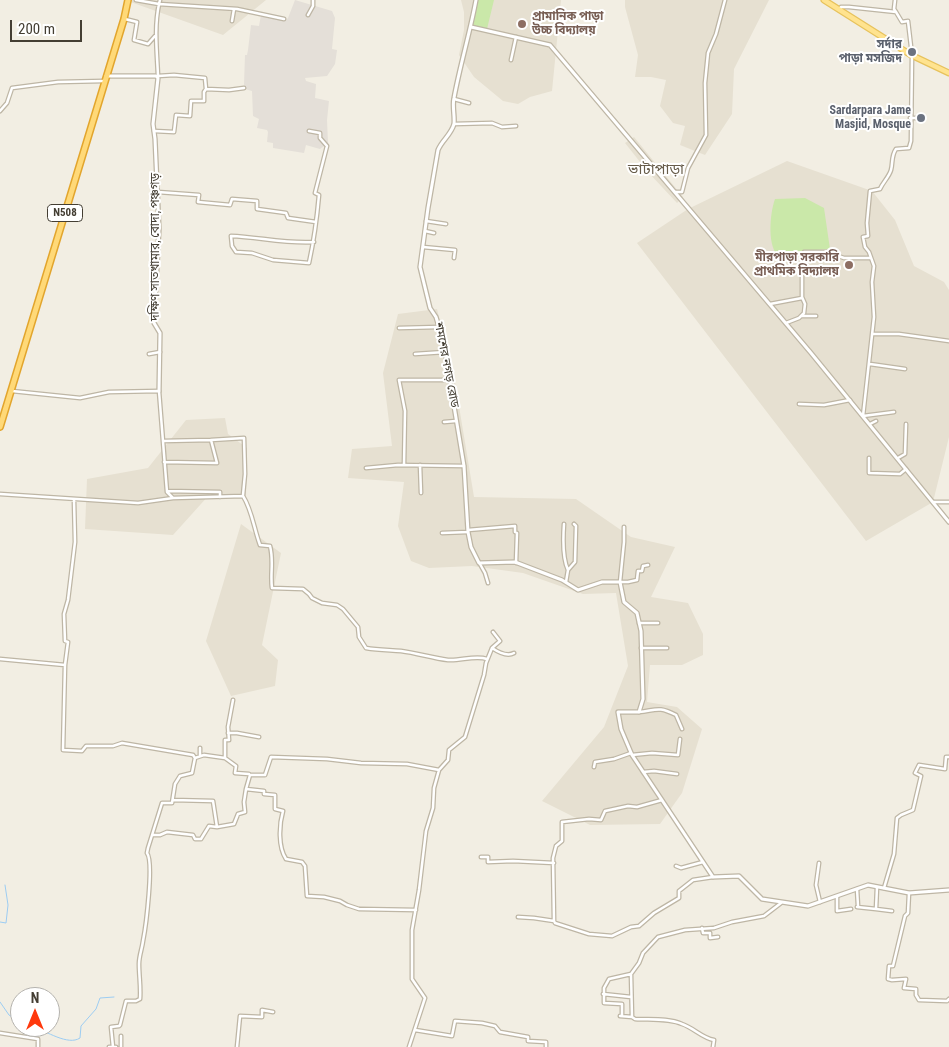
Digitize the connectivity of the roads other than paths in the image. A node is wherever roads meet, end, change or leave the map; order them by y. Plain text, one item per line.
1 (128, 0) edge
2 (136, 0) edge
3 (313, 0) edge
4 (476, 0) edge
5 (725, 0) edge
6 (824, 0) edge
7 (895, 0) edge
8 (160, 2) edge
9 (234, 9) junction
10 (839, 10) junction
11 (896, 12) junction
12 (308, 15) dead end
13 (124, 19) junction
14 (284, 19) dead end
15 (232, 21) dead end
16 (471, 27) junction
17 (155, 36) dead end
18 (517, 36) junction
19 (912, 55) junction
20 (511, 60) dead end
21 (949, 73) edge
22 (158, 76) junction
23 (105, 79) junction
24 (244, 88) dead end
25 (206, 89) junction
26 (454, 99) junction
27 (469, 103) dead end
28 (0, 111) edge
29 (910, 118) junction
30 (920, 118) dead end
31 (454, 124) junction
32 (516, 126) dead end
33 (154, 131) junction
34 (309, 131) dead end
35 (157, 192) junction
36 (674, 192) junction
37 (426, 221) junction
38 (316, 222) junction
39 (446, 224) dead end
40 (425, 232) junction
41 (434, 233) dead end
42 (314, 242) junction
43 (423, 246) junction
44 (454, 258) dead end
45 (870, 258) junction
46 (802, 297) junction
47 (770, 304) junction
48 (802, 316) junction
49 (816, 316) dead end
50 (786, 323) junction
51 (440, 327) junction
52 (399, 328) dead end
53 (873, 334) junction
54 (949, 341) edge
55 (160, 352) junction
56 (445, 352) junction
57 (149, 354) dead end
58 (415, 354) dead end
59 (870, 364) junction
60 (905, 369) dead end
61 (449, 378) junction
62 (11, 391) junction
63 (159, 392) junction
64 (850, 400) junction
65 (799, 404) dead end
66 (894, 412) dead end
67 (863, 416) junction
68 (456, 421) junction
69 (444, 422) dead end
70 (876, 422) dead end
71 (870, 424) junction
72 (906, 424) dead end
73 (0, 427) edge
74 (210, 440) junction
75 (163, 441) junction
76 (869, 458) dead end
77 (898, 458) junction
78 (164, 462) junction
79 (404, 465) junction
80 (420, 465) junction
81 (464, 466) junction
82 (366, 468) dead end
83 (906, 469) junction
84 (167, 491) junction
85 (421, 493) dead end
86 (0, 494) edge
87 (243, 496) junction
88 (220, 497) junction
89 (173, 498) junction
90 (74, 499) junction
91 (933, 502) junction
92 (949, 502) edge
93 (949, 522) edge
94 (564, 524) dead end
95 (574, 524) dead end
96 (624, 527) dead end
97 (468, 531) junction
98 (442, 532) dead end
99 (479, 563) junction
100 (516, 563) junction
101 (648, 565) dead end
102 (568, 570) junction
103 (620, 582) junction
104 (488, 583) dead end
105 (566, 583) junction
106 (639, 622) junction
107 (658, 623) dead end
108 (493, 632) dead end
109 (492, 648) junction
110 (641, 648) junction
111 (667, 648) dead end
112 (514, 653) dead end
113 (487, 659) junction
114 (0, 660) edge
115 (65, 665) junction
116 (233, 700) dead end
117 (639, 712) junction
118 (682, 730) dead end
119 (228, 733) junction
120 (259, 737) dead end
121 (680, 739) dead end
122 (200, 748) dead end
123 (632, 754) junction
124 (200, 756) junction
125 (949, 757) edge
126 (196, 758) junction
127 (225, 758) junction
128 (594, 766) dead end
129 (439, 770) junction
130 (643, 772) junction
131 (677, 774) dead end
132 (250, 775) junction
133 (246, 789) junction
134 (173, 800) junction
135 (662, 800) junction
136 (217, 827) junction
137 (153, 835) junction
138 (481, 857) dead end
139 (703, 862) junction
140 (554, 863) junction
141 (819, 863) dead end
142 (676, 866) dead end
143 (713, 877) junction
144 (877, 887) junction
145 (884, 888) junction
146 (857, 889) junction
147 (949, 890) edge
148 (909, 893) junction
149 (837, 896) junction
150 (820, 902) junction
151 (780, 903) junction
152 (851, 909) dead end
153 (876, 909) junction
154 (416, 910) junction
155 (892, 911) dead end
156 (518, 918) dead end
157 (554, 921) junction
158 (702, 928) junction
159 (718, 937) dead end
160 (631, 974) junction
161 (603, 994) junction
162 (631, 997) junction
163 (949, 999) edge
164 (273, 1012) dead end
165 (632, 1016) junction
166 (414, 1030) junction
167 (0, 1033) edge
168 (121, 1036) dead end
169 (38, 1047) edge
170 (109, 1047) edge
171 (115, 1047) edge
172 (121, 1047) edge
173 (237, 1047) edge
174 (409, 1047) edge
175 (546, 1047) edge
176 (713, 1047) edge

1 - 13 highway, N508
2 - 8 street
3 - 12 street
4 - 16 street
5 - 36 street
6 - 10 main road
7 - 11 street
8 - 9 street
8 - 22 street, দক্ষিণ সাতখামার, বোদা, পঞ্চগড়
9 - 14 street
9 - 15 street
10 - 11 street
10 - 19 main road
11 - 19 street
13 - 17 street
13 - 23 highway, N508
16 - 18 street
16 - 26 street
18 - 20 street
18 - 36 street
19 - 21 main road
19 - 29 street
22 - 23 street
22 - 25 street
22 - 33 street, দক্ষিণ সাতখামার, বোদা, পঞ্চগড়
23 - 28 street
23 - 62 highway, N508
24 - 25 street
25 - 33 street
26 - 27 street
26 - 31 street
29 - 30 street
29 - 45 street
31 - 32 street
31 - 37 street, শমশের নগড় রোড
33 - 35 street, দক্ষিণ সাতখামার, বোদা, পঞ্চগড়
34 - 38 street
35 - 38 street
35 - 55 street, দক্ষিণ সাতখামার, বোদা, পঞ্চগড়
36 - 47 street
37 - 39 street
37 - 40 street, শমশের নগড় রোড
38 - 42 street
40 - 41 street
40 - 43 street, শমশের নগড় রোড
42 - 42 street
43 - 44 street
43 - 51 street, শমশের নগড় রোড
45 - 46 street
45 - 53 street
46 - 47 street
46 - 48 street
47 - 50 street
48 - 49 street
48 - 50 street
50 - 64 street
51 - 52 street
51 - 56 street, শমশের নগড় রোড
53 - 54 street
53 - 59 street
55 - 57 street
55 - 63 street, দক্ষিণ সাতখামার, বোদা, পঞ্চগড়
56 - 58 street
56 - 61 street, শমশের নগড় রোড
59 - 60 street
59 - 67 street
61 - 68 street, শমশের নগড় রোড
61 - 79 street
62 - 63 street
62 - 73 highway, N508
63 - 75 street, দক্ষিণ সাতখামার, বোদা, পঞ্চগড়
64 - 65 street
64 - 67 street
66 - 67 street
67 - 71 street
68 - 69 street
68 - 81 street, শমশের নগড় রোড
70 - 71 street
71 - 77 street
72 - 77 street
74 - 75 street
74 - 78 street
74 - 87 street
75 - 78 street, দক্ষিণ সাতখামার, বোদা, পঞ্চগড়
76 - 83 street
77 - 83 street
78 - 84 street, দক্ষিণ সাতখামার, বোদা, পঞ্চগড়
79 - 80 street
79 - 82 street
80 - 81 street
80 - 85 street
81 - 97 street, শমশের নগড় রোড
83 - 91 street
84 - 88 street
84 - 89 street
86 - 90 street
87 - 88 street
87 - 113 street
88 - 89 street
89 - 90 street
90 - 115 street
91 - 92 street
91 - 93 street
94 - 102 street
95 - 102 street
96 - 103 street
97 - 98 street
97 - 99 street, শমশের নগড় রোড
97 - 100 street
99 - 100 street
99 - 104 street
100 - 105 street
101 - 103 street
102 - 105 street
103 - 105 street
103 - 106 street
106 - 107 street
106 - 110 street
108 - 109 street
109 - 112 street
109 - 113 street
110 - 111 street
110 - 117 street
113 - 129 street
114 - 115 street
115 - 126 street
116 - 119 street
117 - 118 street
117 - 123 street
119 - 120 street
119 - 127 street
121 - 123 street
122 - 124 street
123 - 128 street
123 - 130 street
124 - 126 street
124 - 127 street
125 - 145 street
126 - 134 street
127 - 132 street
129 - 132 street
129 - 154 street
130 - 131 street
130 - 135 street
132 - 133 street
133 - 136 street
133 - 154 street
134 - 136 street
134 - 137 street
135 - 139 street
135 - 140 street
136 - 137 street
137 - 171 street
138 - 140 street
139 - 142 street
139 - 143 street
140 - 157 street
141 - 150 street
143 - 151 street
143 - 157 street
144 - 145 street
144 - 146 street
144 - 153 street
145 - 148 street
146 - 149 street
146 - 153 street
147 - 148 street
148 - 163 street
149 - 150 street
149 - 152 street
150 - 151 street
151 - 158 street
153 - 155 street
154 - 166 street
156 - 157 street
158 - 159 street
158 - 160 street
160 - 161 street
160 - 162 street
161 - 162 street
161 - 165 street
162 - 165 street
164 - 173 street
165 - 176 street
166 - 174 street
166 - 175 street
167 - 169 street
168 - 172 street
170 - 171 street

